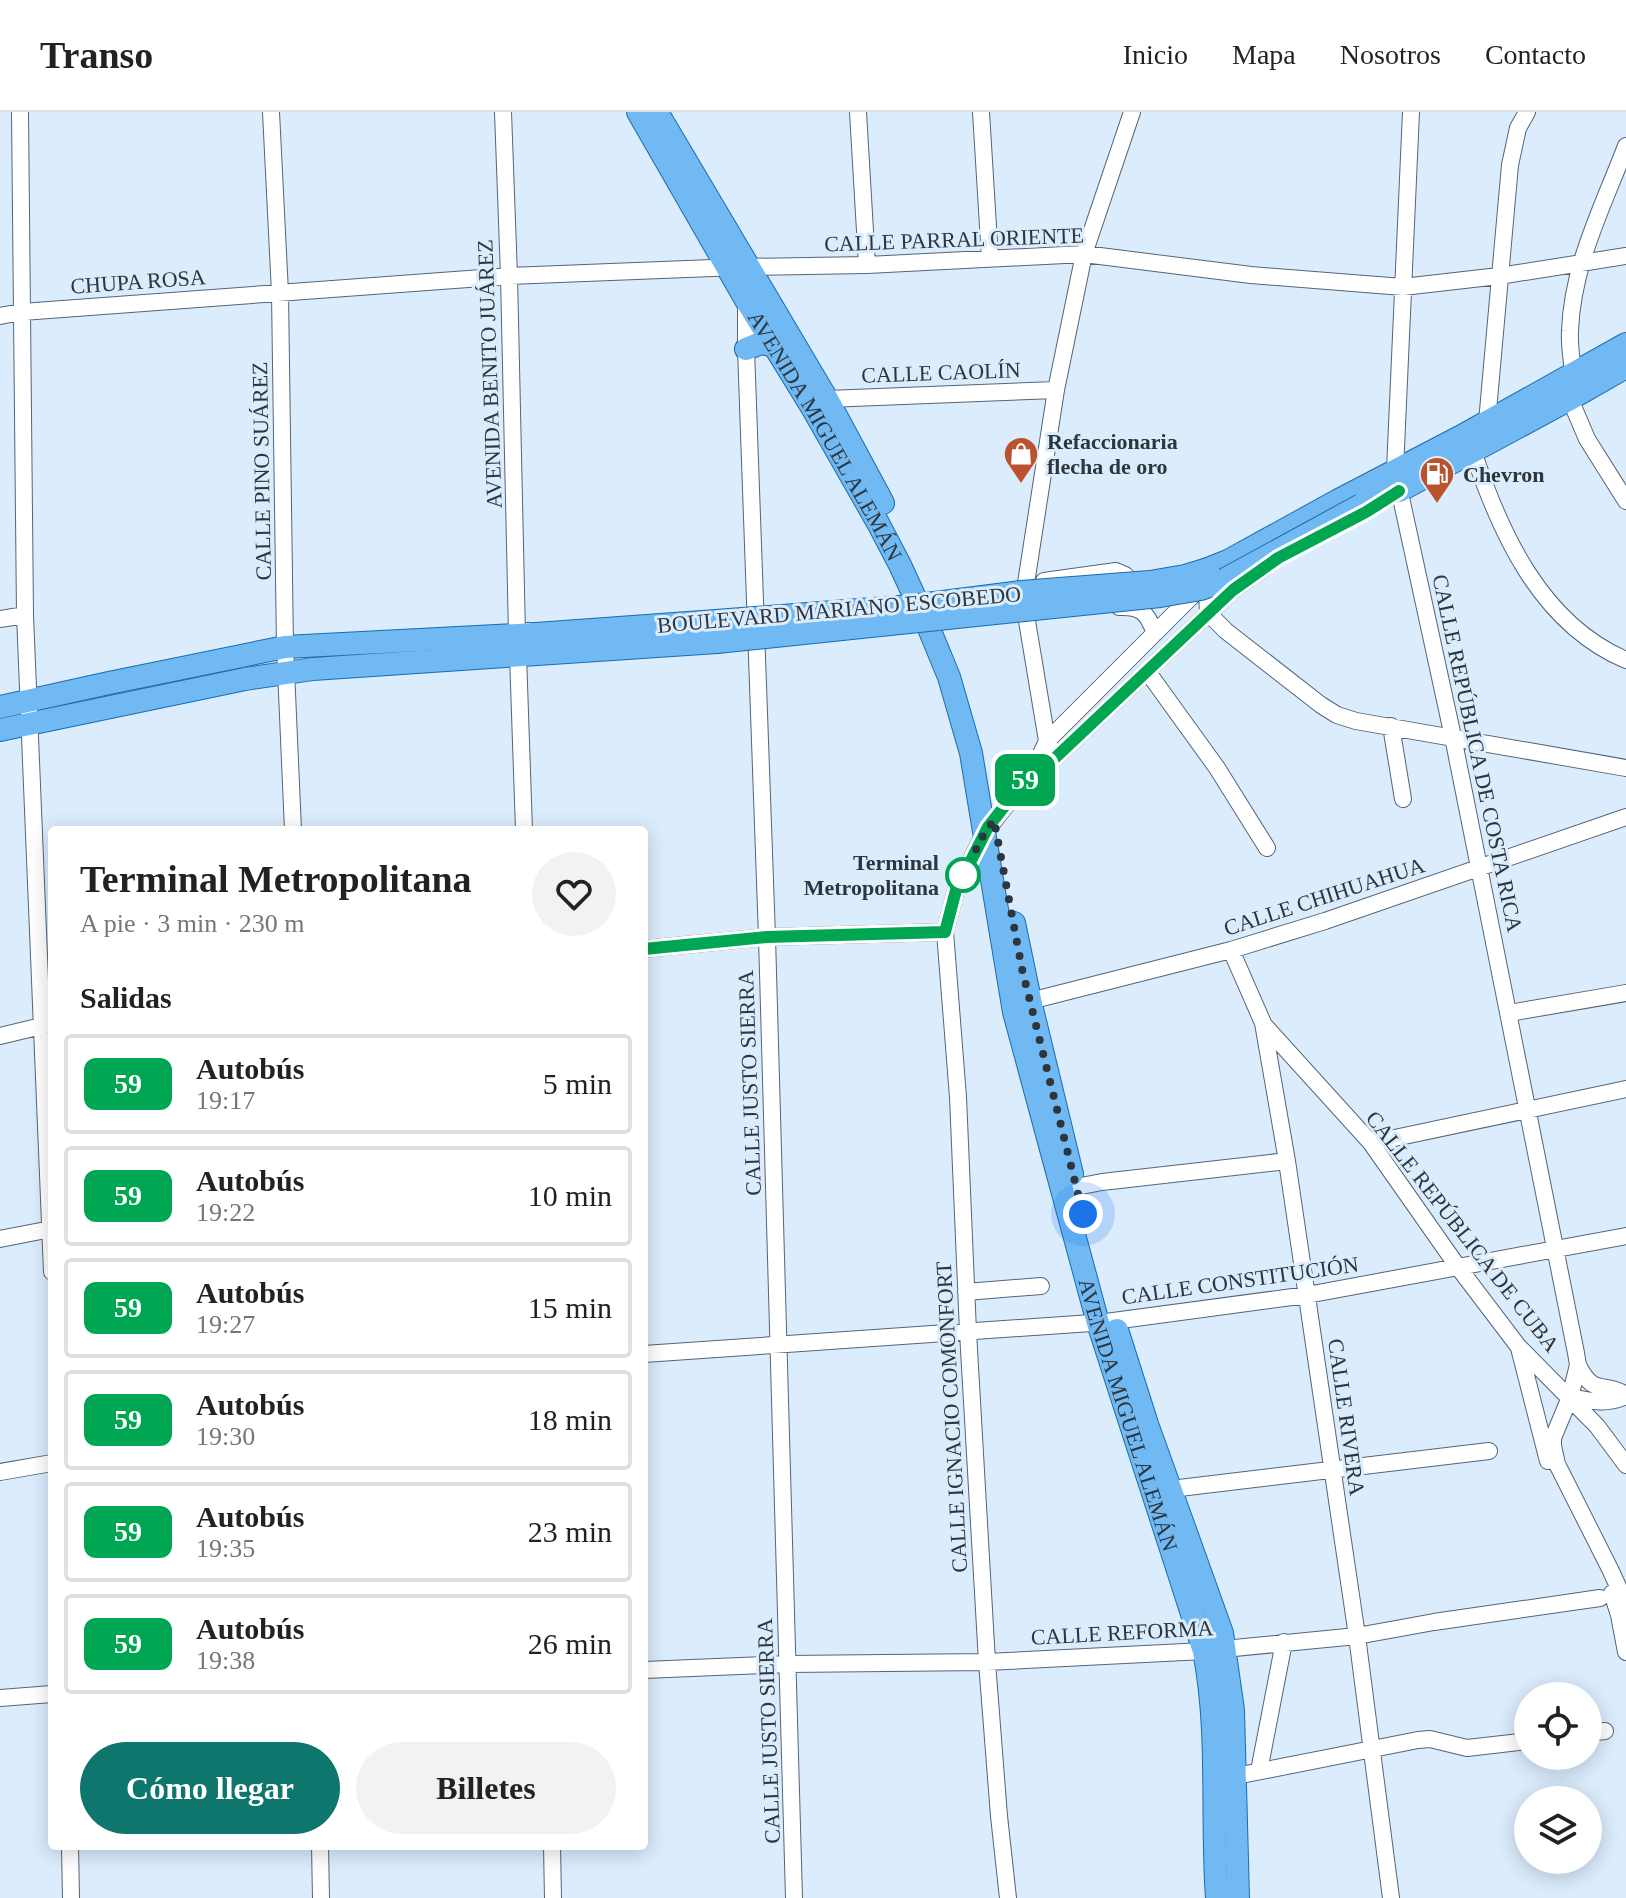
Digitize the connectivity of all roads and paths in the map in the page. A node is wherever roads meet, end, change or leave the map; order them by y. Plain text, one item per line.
1 (20, 112) edge
2 (271, 112) edge
3 (503, 112) edge
4 (858, 112) edge
5 (981, 112) edge
6 (1132, 112) edge
7 (1411, 112) edge
8 (1527, 112) edge
9 (649, 115) edge
10 (1626, 146) edge
11 (1084, 254) junction
12 (1626, 256) edge
13 (990, 259) junction
14 (1581, 262) junction
15 (867, 265) junction
16 (738, 267) junction
17 (509, 276) junction
18 (1499, 276) junction
19 (1403, 287) junction
20 (280, 293) junction
21 (746, 300) junction
22 (22, 312) junction
23 (0, 316) edge
24 (1626, 344) edge
25 (776, 346) junction
26 (746, 349) junction
27 (1626, 367) edge
28 (1573, 374) junction
29 (1056, 390) junction
30 (827, 399) junction
31 (1570, 399) junction
32 (1487, 422) junction
33 (1473, 451) junction
34 (1397, 480) junction
35 (1626, 501) edge
36 (1218, 565) junction
37 (1026, 583) junction
38 (920, 594) junction
39 (755, 611) junction
40 (1208, 613) junction
41 (1173, 614) junction
42 (25, 615) junction
43 (1026, 615) junction
44 (0, 619) edge
45 (935, 625) junction
46 (724, 631) junction
47 (1155, 633) junction
48 (756, 644) junction
49 (285, 647) junction
50 (524, 648) junction
51 (1626, 660) edge
52 (1147, 671) junction
53 (287, 672) junction
54 (30, 700) junction
55 (0, 707) edge
56 (29, 723) junction
57 (1391, 726) junction
58 (0, 730) edge
59 (1453, 737) junction
60 (1047, 741) junction
61 (1055, 758) junction
62 (1626, 768) edge
63 (1034, 769) junction
64 (1403, 799) dead end
65 (1626, 817) edge
66 (293, 826) edge
67 (524, 826) edge
68 (989, 827) junction
69 (1267, 848) dead end
70 (1480, 868) junction
71 (945, 932) junction
72 (767, 937) junction
73 (648, 949) edge
74 (1231, 950) junction
75 (1626, 993) edge
76 (1030, 1001) junction
77 (1509, 1013) junction
78 (1263, 1023) junction
79 (48, 1024) edge
80 (0, 1036) edge
81 (1626, 1089) edge
82 (1526, 1109) junction
83 (1371, 1143) junction
84 (1287, 1161) junction
85 (1076, 1187) junction
86 (48, 1230) edge
87 (1626, 1236) edge
88 (0, 1239) edge
89 (1554, 1248) junction
90 (1458, 1267) junction
91 (1041, 1286) dead end
92 (966, 1292) junction
93 (1307, 1295) junction
94 (1106, 1322) junction
95 (968, 1332) junction
96 (779, 1345) junction
97 (1518, 1346) junction
98 (648, 1354) edge
99 (1578, 1365) junction
100 (1626, 1395) edge
101 (1570, 1397) junction
102 (1489, 1451) dead end
103 (48, 1464) edge
104 (1626, 1465) edge
105 (1332, 1468) junction
106 (0, 1472) edge
107 (1171, 1489) junction
108 (1600, 1598) dead end
109 (1626, 1604) edge
110 (1357, 1636) junction
111 (1284, 1642) junction
112 (1215, 1649) junction
113 (1626, 1652) edge
114 (987, 1662) junction
115 (788, 1664) junction
116 (648, 1670) edge
117 (48, 1694) edge
118 (0, 1698) edge
119 (1514, 1743) edge
120 (1372, 1750) junction
121 (1259, 1771) junction
122 (1236, 1776) junction
123 (70, 1850) edge
124 (320, 1850) edge
125 (552, 1850) edge
126 (71, 1898) edge
127 (321, 1898) edge
128 (553, 1898) edge
129 (794, 1898) edge
130 (1008, 1898) edge
131 (1217, 1898) edge
132 (1238, 1898) edge
133 (1391, 1898) edge

1 - 22 street
2 - 20 street, CALLE PINO SUÁREZ
3 - 17 street, AVENIDA BENITO JUÁREZ
4 - 15 street
5 - 13 street
6 - 11 street
7 - 19 street, CALLE REPÚBLICA DE COSTA RICA
8 - 18 street
9 - 16 main road, AVENIDA MIGUEL ALEMÁN
10 - 14 street
11 - 13 street, CALLE PARRAL ORIENTE
11 - 19 street, CALLE PARRAL ORIENTE
11 - 29 street
12 - 14 street, CALLE PARRAL ORIENTE
13 - 15 street, CALLE PARRAL ORIENTE
14 - 18 street, CALLE PARRAL ORIENTE
14 - 28 street
15 - 16 street, CALLE PARRAL ORIENTE
16 - 17 street, CALLE PARRAL ORIENTE
16 - 21 main road, AVENIDA MIGUEL ALEMÁN
16 - 30 main road, AVENIDA MIGUEL ALEMÁN
17 - 20 street, CALLE PARRAL ORIENTE
17 - 50 street, AVENIDA BENITO JUÁREZ
18 - 19 street, CALLE PARRAL ORIENTE
18 - 32 street
19 - 34 street, CALLE REPÚBLICA DE COSTA RICA
20 - 22 street, CHUPA ROSA
20 - 49 street, CALLE PINO SUÁREZ
21 - 25 main road, AVENIDA MIGUEL ALEMÁN
21 - 26 street, CALLE JUSTO SIERRA
22 - 23 street, CHUPA ROSA
22 - 42 street
24 - 28 main road, BOULEVARD MARIANO ESCOBEDO
25 - 26 main road
25 - 38 main road, AVENIDA MIGUEL ALEMÁN
26 - 39 street, CALLE JUSTO SIERRA
27 - 31 main road, BOULEVARD MARIANO ESCOBEDO
28 - 32 main road, BOULEVARD MARIANO ESCOBEDO
29 - 30 street, CALLE CAOLÍN
29 - 37 street
30 - 38 main road, AVENIDA MIGUEL ALEMÁN
31 - 33 main road, BOULEVARD MARIANO ESCOBEDO
31 - 35 street
32 - 34 main road, BOULEVARD MARIANO ESCOBEDO
33 - 34 main road, BOULEVARD MARIANO ESCOBEDO
33 - 51 street
34 - 36 main road, BOULEVARD MARIANO ESCOBEDO
34 - 40 street
34 - 46 main road, BOULEVARD MARIANO ESCOBEDO, bridge
34 - 59 street, CALLE REPÚBLICA DE COSTA RICA
36 - 40 street
36 - 41 street
36 - 46 main road, BOULEVARD MARIANO ESCOBEDO, bridge
37 - 38 street
37 - 41 street
37 - 43 street
38 - 39 street
38 - 45 main road, AVENIDA MIGUEL ALEMÁN
39 - 46 street
39 - 48 street, CALLE JUSTO SIERRA
40 - 52 street
40 - 57 street
41 - 47 street
42 - 44 street
42 - 54 street
43 - 45 street
43 - 47 street
43 - 60 street
45 - 48 street
45 - 68 main road, AVENIDA MIGUEL ALEMÁN
46 - 48 street
46 - 50 main road, BOULEVARD MARIANO ESCOBEDO
47 - 60 street
48 - 72 street, CALLE JUSTO SIERRA
49 - 50 main road, BOULEVARD MARIANO ESCOBEDO
49 - 53 street, CALLE PINO SUÁREZ
49 - 54 main road, BOULEVARD MARIANO ESCOBEDO
50 - 53 main road, BOULEVARD MARIANO ESCOBEDO
50 - 67 street, AVENIDA BENITO JUÁREZ
52 - 61 street
52 - 69 street
53 - 56 main road, BOULEVARD MARIANO ESCOBEDO
53 - 66 street, CALLE PINO SUÁREZ
54 - 55 main road, BOULEVARD MARIANO ESCOBEDO
54 - 56 street
56 - 58 main road, BOULEVARD MARIANO ESCOBEDO
56 - 79 street
57 - 59 street
57 - 64 street
59 - 62 street
59 - 70 street, CALLE REPÚBLICA DE COSTA RICA
60 - 61 street
60 - 63 street
61 - 63 street
63 - 68 street, CALLE IGNACIO COMONFORT
65 - 70 street, CALLE CHIHUAHUA
68 - 71 street, CALLE IGNACIO COMONFORT
68 - 76 main road, AVENIDA MIGUEL ALEMÁN
68 - 94 main road, AVENIDA MIGUEL ALEMÁN
70 - 74 street, CALLE CHIHUAHUA
70 - 77 street, CALLE REPÚBLICA DE COSTA RICA
71 - 72 street
71 - 92 street, CALLE IGNACIO COMONFORT
72 - 73 street
72 - 96 street, CALLE JUSTO SIERRA
74 - 76 street, CALLE CHIHUAHUA
74 - 78 street, CALLE RIVERA
75 - 77 street
76 - 85 main road, AVENIDA MIGUEL ALEMÁN
77 - 82 street, CALLE REPÚBLICA DE COSTA RICA
78 - 83 street, CALLE REPÚBLICA DE CUBA
78 - 84 street, CALLE RIVERA
79 - 80 street
81 - 82 street
82 - 83 street
82 - 89 street, CALLE REPÚBLICA DE COSTA RICA
83 - 90 street, CALLE REPÚBLICA DE CUBA
84 - 85 street
84 - 93 street, CALLE RIVERA
85 - 94 main road, AVENIDA MIGUEL ALEMÁN
86 - 88 street
87 - 89 street, CALLE CONSTITUCIÓN
89 - 90 street, CALLE CONSTITUCIÓN
89 - 99 street, CALLE REPÚBLICA DE COSTA RICA
90 - 93 street, CALLE CONSTITUCIÓN
90 - 97 street, CALLE REPÚBLICA DE CUBA
91 - 92 street
92 - 95 street, CALLE IGNACIO COMONFORT
93 - 94 street, CALLE CONSTITUCIÓN
93 - 105 street, CALLE RIVERA
94 - 95 street, CALLE CONSTITUCIÓN
94 - 107 main road, AVENIDA MIGUEL ALEMÁN
94 - 112 main road, AVENIDA MIGUEL ALEMÁN
95 - 96 street, CALLE CONSTITUCIÓN
95 - 114 street, CALLE IGNACIO COMONFORT
96 - 98 street, CALLE CONSTITUCIÓN
96 - 115 street, CALLE JUSTO SIERRA
97 - 101 street, CALLE REPÚBLICA DE CUBA
97 - 113 street
99 - 100 street
99 - 101 street, CALLE REPÚBLICA DE COSTA RICA
100 - 101 street
101 - 104 street, CALLE REPÚBLICA DE CUBA
101 - 109 street, CALLE REPÚBLICA DE COSTA RICA
102 - 105 street
103 - 106 street
105 - 107 street
105 - 110 street, CALLE RIVERA
107 - 112 main road, AVENIDA MIGUEL ALEMÁN
108 - 110 street, CALLE REFORMA
110 - 111 street, CALLE REFORMA
110 - 120 street, CALLE RIVERA
111 - 112 street, CALLE REFORMA
111 - 121 street
112 - 114 street, CALLE REFORMA
112 - 122 main road, AVENIDA MIGUEL ALEMÁN
112 - 131 main road, AVENIDA MIGUEL ALEMÁN
114 - 115 street, CALLE REFORMA
114 - 130 street, CALLE IGNACIO COMONFORT
115 - 116 street, CALLE REFORMA
115 - 129 street, CALLE JUSTO SIERRA
117 - 118 street
119 - 120 street
120 - 121 street
120 - 133 street, CALLE RIVERA
121 - 122 street
122 - 132 main road, AVENIDA MIGUEL ALEMÁN
123 - 126 street
124 - 127 street
125 - 128 street

